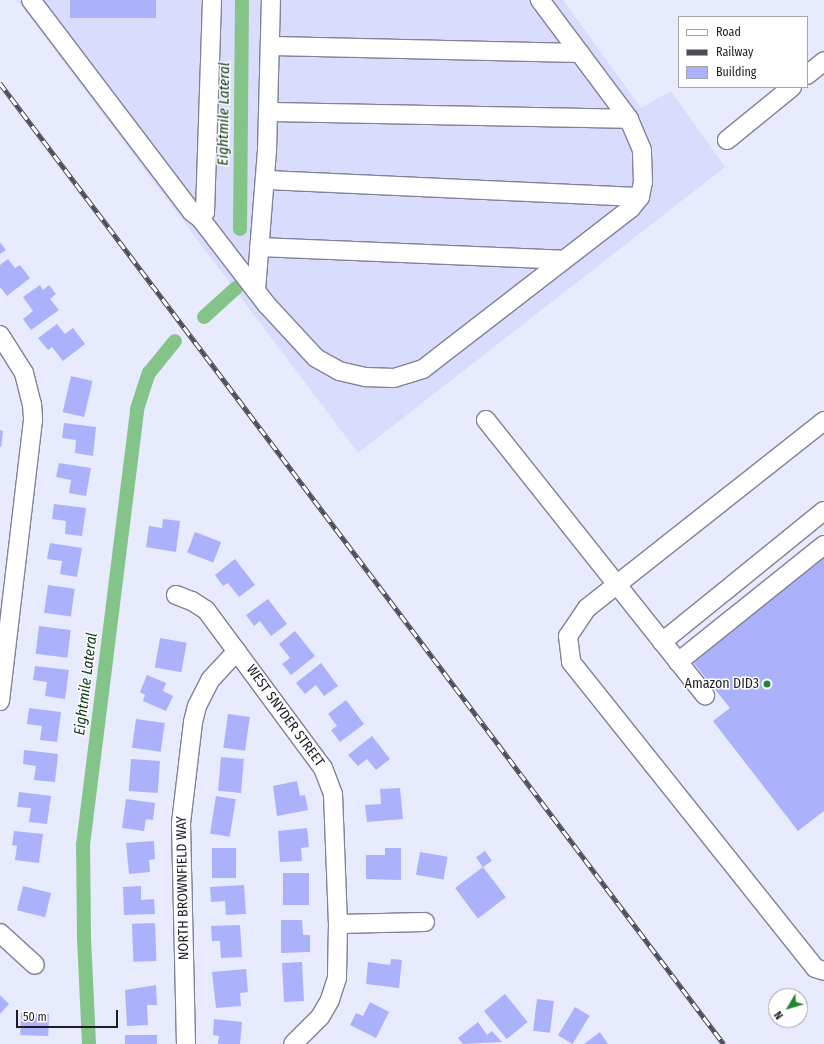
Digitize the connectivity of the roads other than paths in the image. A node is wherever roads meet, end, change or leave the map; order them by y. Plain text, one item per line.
1 (31, 0) edge
2 (212, 0) edge
3 (271, 0) edge
4 (540, 0) edge
5 (270, 46) junction
6 (580, 54) junction
7 (824, 60) edge
8 (808, 74) edge
9 (791, 88) edge
10 (268, 112) junction
11 (629, 119) junction
12 (727, 140) dead end
13 (265, 180) junction
14 (640, 197) junction
15 (200, 218) junction
16 (258, 247) junction
17 (564, 260) junction
18 (256, 290) junction
19 (0, 335) edge
20 (486, 420) dead end
21 (824, 421) edge
22 (824, 511) edge
23 (824, 545) edge
24 (616, 585) junction
25 (176, 595) dead end
26 (662, 642) junction
27 (237, 651) junction
28 (678, 662) junction
29 (705, 695) dead end
30 (0, 701) edge
31 (425, 922) dead end
32 (338, 924) junction
33 (0, 933) edge
34 (35, 965) dead end
35 (824, 971) edge
36 (186, 1044) edge
37 (293, 1044) edge

1 - 15 street
2 - 15 street
3 - 5 street
4 - 6 street
5 - 6 street
5 - 10 street
6 - 11 street
7 - 8 street
9 - 12 street
10 - 11 street
10 - 13 street
11 - 14 street
13 - 14 street
13 - 16 street
14 - 17 street
15 - 18 street
16 - 17 street
16 - 18 street
17 - 18 street
19 - 30 street
20 - 24 street
21 - 24 street
22 - 26 street
23 - 28 street
24 - 26 street
24 - 35 street
25 - 27 street, WEST SNYDER STREET
26 - 28 street
27 - 32 street, WEST SNYDER STREET
27 - 36 street, NORTH BROWNFIELD WAY
28 - 29 street
31 - 32 street
32 - 37 street, WEST SNYDER STREET
33 - 34 street

